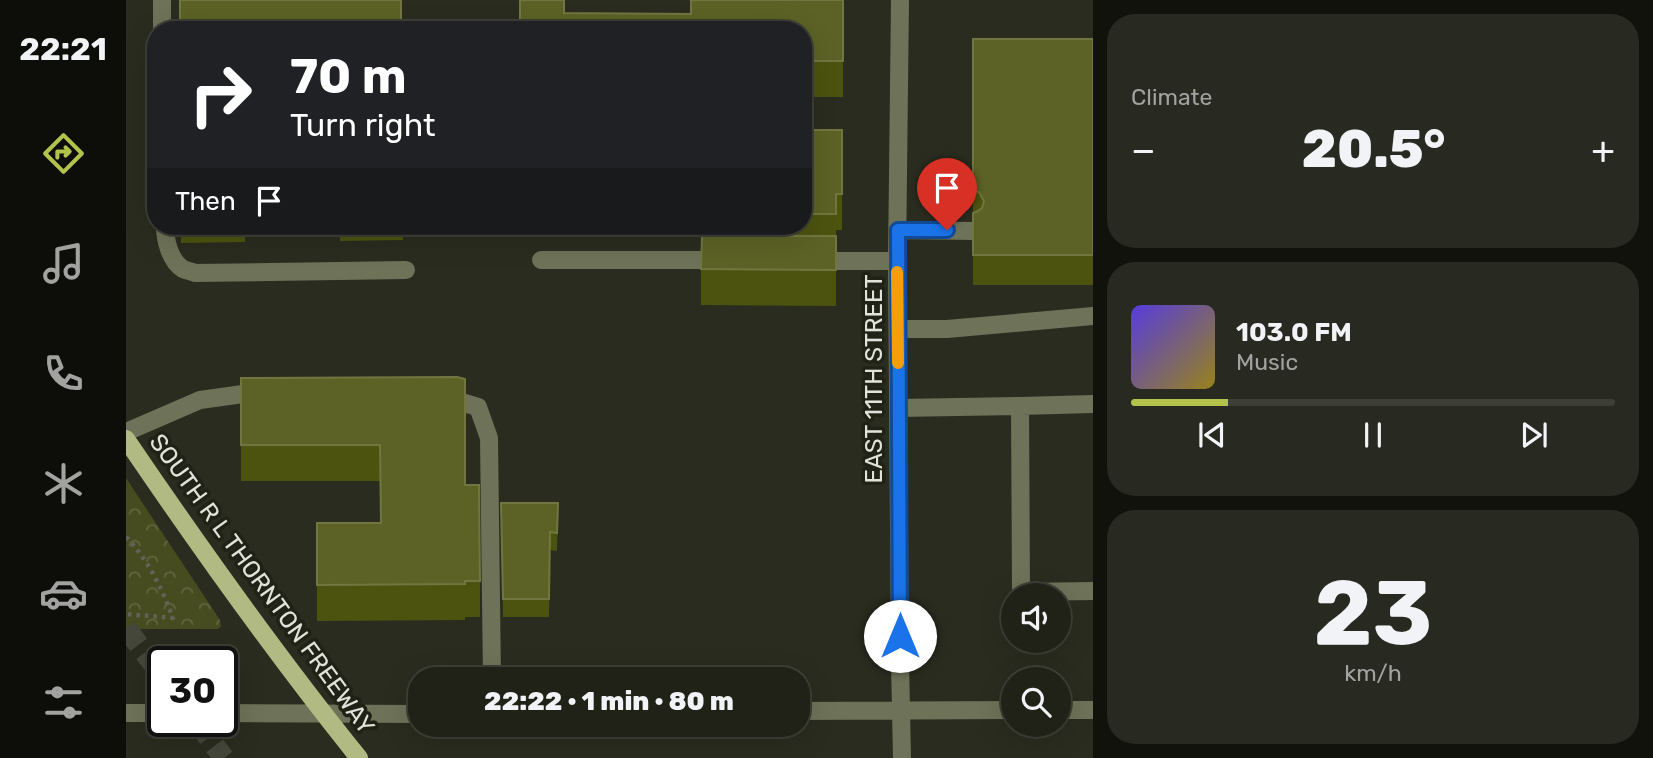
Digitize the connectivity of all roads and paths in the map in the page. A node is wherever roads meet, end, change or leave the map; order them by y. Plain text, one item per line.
1 (162, 0) edge
2 (900, 0) edge
3 (162, 21) edge
4 (898, 230) junction
5 (973, 231) edge
6 (166, 235) edge
7 (541, 260) dead end
8 (737, 260) edge
9 (793, 261) edge
10 (897, 261) junction
11 (406, 270) dead end
12 (1093, 316) edge
13 (898, 329) junction
14 (285, 395) edge
15 (423, 398) edge
16 (1093, 404) edge
17 (1020, 405) junction
18 (898, 408) junction
19 (126, 432) edge
20 (126, 439) edge
21 (126, 537) edge
22 (1093, 591) edge
23 (126, 614) edge
24 (492, 667) edge
25 (901, 710) junction
26 (1001, 710) edge
27 (1071, 710) edge
28 (1093, 710) edge
29 (810, 711) edge
30 (126, 713) edge
31 (147, 713) edge
32 (238, 713) edge
33 (323, 713) junction
34 (408, 715) edge
35 (359, 758) edge
36 (902, 758) edge

1 - 3 street
2 - 4 street, EAST 11TH STREET
4 - 5 street
4 - 10 street, EAST 11TH STREET
6 - 11 street
7 - 8 street
9 - 10 street
10 - 13 street, EAST 11TH STREET
12 - 13 street
13 - 18 street, EAST 11TH STREET
14 - 19 street
15 - 24 street
16 - 17 street
17 - 18 street
17 - 22 street
18 - 25 street, EAST 11TH STREET
20 - 33 main road, SOUTH R L THORNTON FREEWAY
21 - 23 path
25 - 26 street
25 - 29 street
25 - 36 street, EAST 11TH STREET
27 - 28 street
30 - 31 street
32 - 33 street
33 - 34 street
33 - 35 main road, SOUTH R L THORNTON FREEWAY

